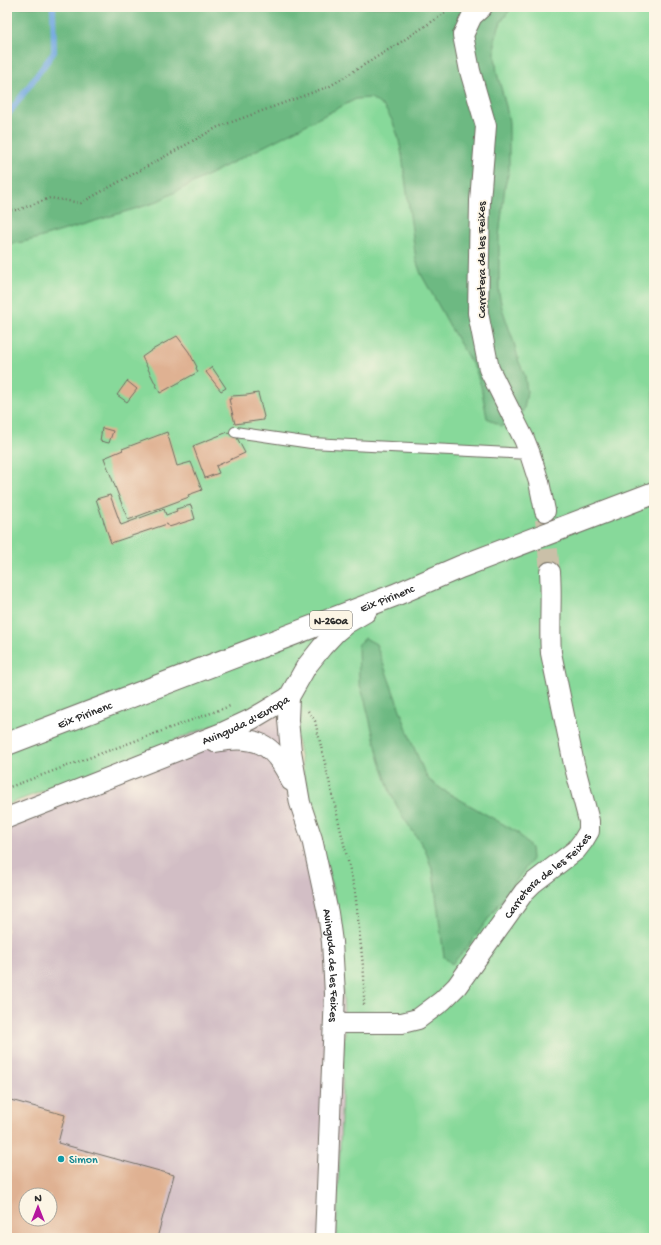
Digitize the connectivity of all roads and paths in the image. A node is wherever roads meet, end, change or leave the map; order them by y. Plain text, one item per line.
1 (454, 7) edge
2 (482, 7) edge
3 (7, 210) edge
4 (235, 432) dead end
5 (530, 454) junction
6 (654, 493) edge
7 (545, 511) tunnel mouth
8 (550, 572) tunnel mouth
9 (395, 595) junction
10 (289, 698) junction
11 (236, 704) dead end
12 (7, 744) edge
13 (173, 752) junction
14 (7, 788) edge
15 (300, 803) junction
16 (7, 818) edge
17 (335, 1023) junction
18 (363, 1023) junction
19 (325, 1238) edge

1 - 3 path
2 - 5 street, Carretera de les Feixes
4 - 5 lane
5 - 7 street, Carretera de les Feixes
6 - 9 main road, Eix Pirinenc / N-260a
8 - 18 street, Carretera de les Feixes
9 - 10 street, Avinguda d'Europa
9 - 12 main road, Eix Pirinenc / N-260a
10 - 13 street, Avinguda d'Europa
10 - 15 street, Avinguda de les Feixes
10 - 18 path
11 - 14 path
13 - 15 street, Avinguda d'Europa
13 - 16 street, Avinguda d'Europa
15 - 17 street, Avinguda de les Feixes
17 - 18 street, Carretera de les Feixes
17 - 19 street, Avinguda de les Feixes

